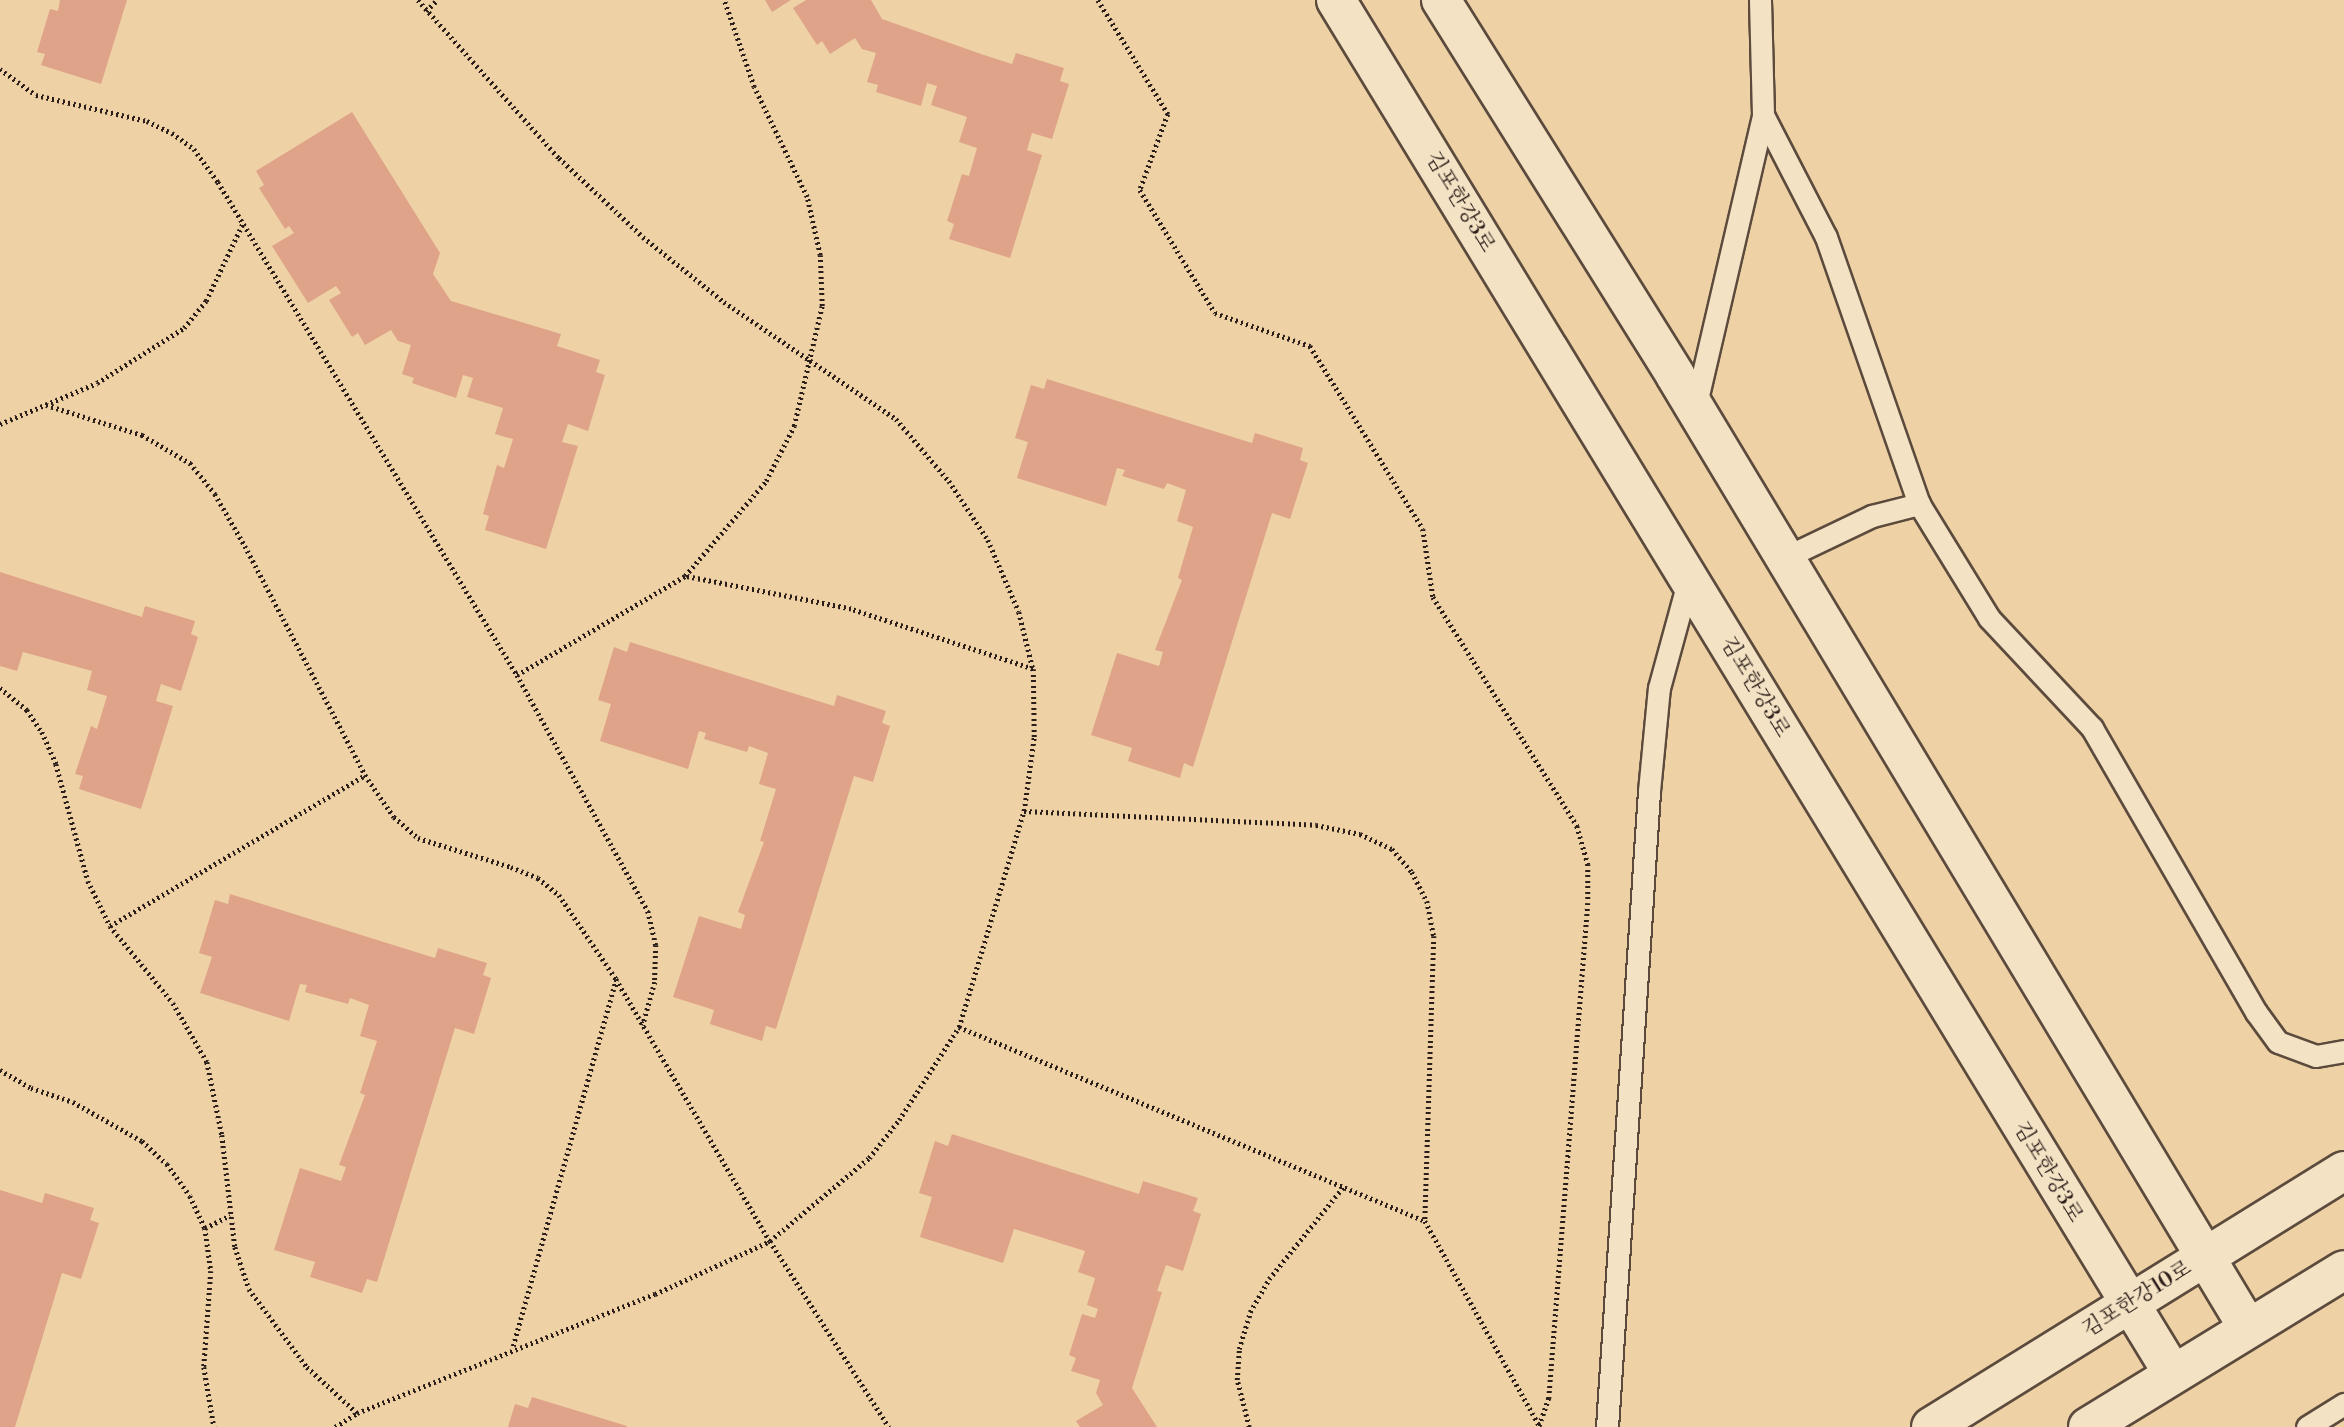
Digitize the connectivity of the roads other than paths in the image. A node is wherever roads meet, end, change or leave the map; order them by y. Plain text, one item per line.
1 (1336, 0) edge
2 (1441, 0) edge
3 (1760, 0) edge
4 (1763, 115) junction
5 (1695, 410) junction
6 (1919, 504) junction
7 (1784, 558) junction
8 (1689, 578) junction
9 (2344, 1051) edge
10 (2344, 1171) edge
11 (2206, 1256) junction
12 (2344, 1270) edge
13 (2127, 1305) junction
14 (2249, 1328) junction
15 (2173, 1374) junction
16 (2344, 1404) edge
17 (1607, 1427) edge
18 (1931, 1427) edge
19 (2088, 1427) edge
20 (2307, 1427) edge

1 - 8 street, 김포한강3로
2 - 5 street
3 - 4 lane
4 - 5 lane
4 - 6 lane
5 - 7 street
6 - 7 lane
6 - 9 lane
7 - 11 street
8 - 13 street, 김포한강3로
8 - 17 lane
10 - 11 street, 김포한강10로
11 - 13 street, 김포한강10로
11 - 14 street
12 - 14 street
13 - 15 street, 김포한강3로
13 - 18 street, 김포한강10로
14 - 15 street
15 - 19 street
16 - 20 lane

